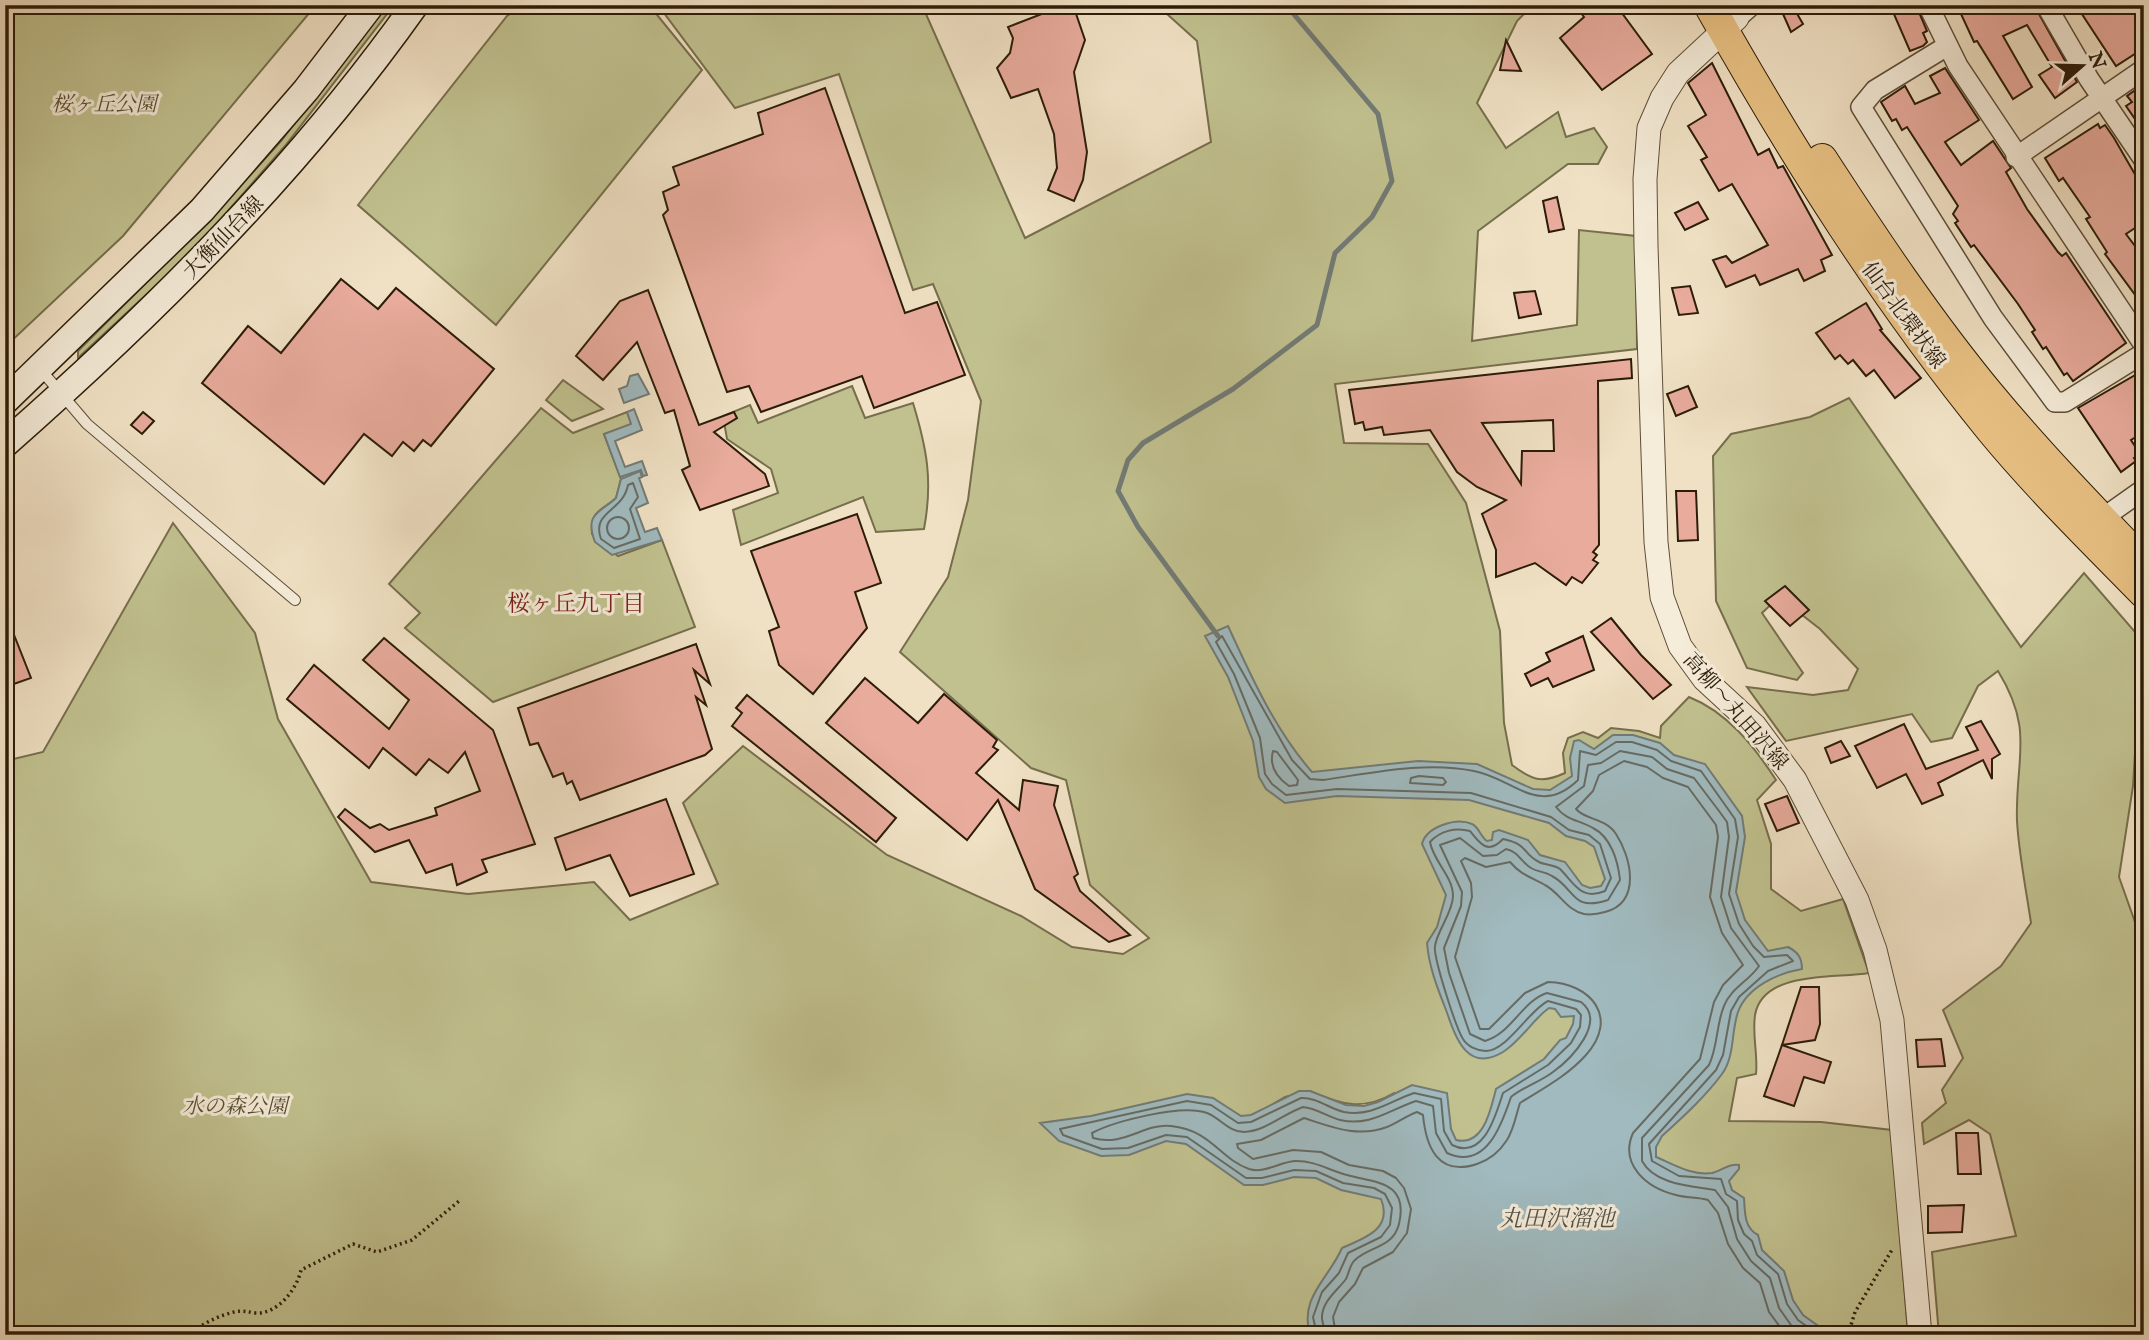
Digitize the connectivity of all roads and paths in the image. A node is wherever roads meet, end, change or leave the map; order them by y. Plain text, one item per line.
1 (371, 5) edge
2 (415, 5) edge
3 (1709, 5) edge
4 (1928, 5) edge
5 (2046, 5) edge
6 (1736, 15) edge
7 (1947, 46) junction
8 (2144, 69) edge
9 (2102, 98) junction
10 (2016, 156) junction
11 (2144, 160) edge
12 (2144, 345) edge
13 (2144, 353) edge
14 (41, 370) junction
15 (61, 395) junction
16 (5, 401) edge
17 (5, 444) edge
18 (2144, 489) edge
19 (2092, 526) junction
20 (2144, 564) edge
21 (2144, 593) edge
22 (295, 600) dead end
23 (459, 1201) dead end
24 (1910, 1219) junction
25 (189, 1335) edge
26 (1847, 1335) edge
27 (1920, 1335) edge

1 - 14 main road, 大衡仙台線
2 - 15 main road, 大衡仙台線
3 - 6 main road, 仙台北環状線
4 - 7 street
5 - 9 street
6 - 19 main road, 仙台北環状線
6 - 24 street, 高柳～丸田沢線
7 - 10 street
7 - 13 street
8 - 9 street
9 - 10 street
9 - 11 street
10 - 12 street
14 - 15 lane
14 - 16 main road, 大衡仙台線
15 - 17 main road, 大衡仙台線
15 - 22 lane
18 - 19 street
19 - 20 main road, 仙台北環状線
19 - 21 main road, 仙台北環状線
23 - 25 path
24 - 26 path
24 - 27 street, 高柳～丸田沢線

